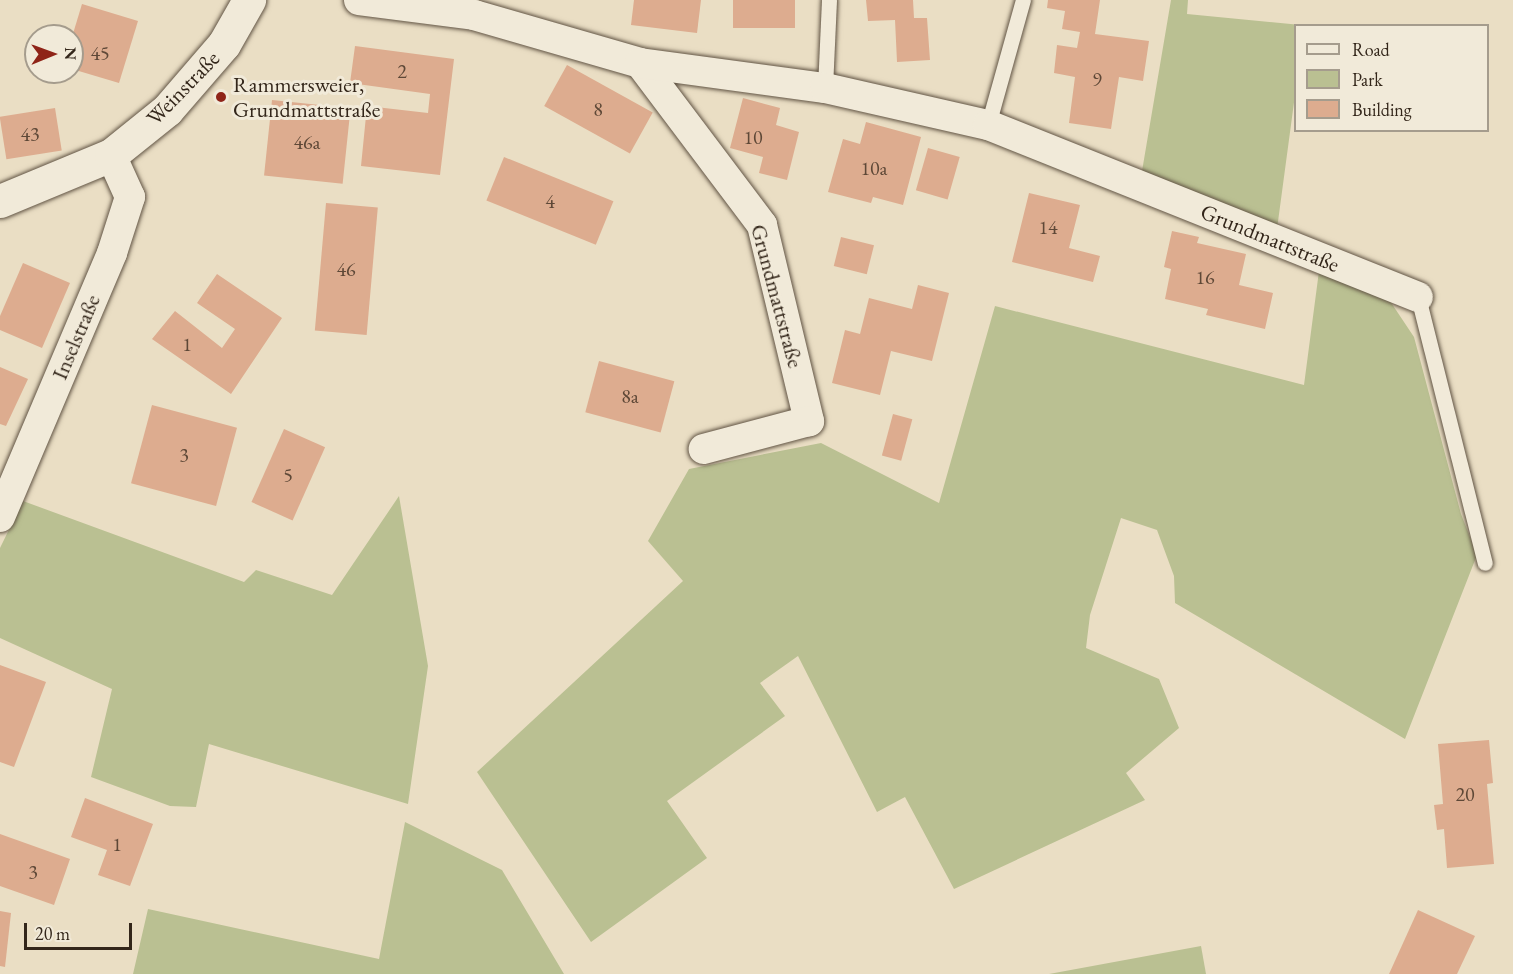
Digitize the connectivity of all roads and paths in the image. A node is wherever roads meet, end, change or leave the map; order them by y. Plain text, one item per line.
1 (249, 0) edge
2 (359, 0) edge
3 (830, 0) edge
4 (1023, 0) edge
5 (640, 63) junction
6 (825, 88) junction
7 (988, 125) junction
8 (111, 155) junction
9 (0, 201) edge
10 (1418, 297) joint
11 (704, 449) dead end
12 (0, 517) edge
13 (1485, 562) dead end

1 - 8 street, Weinstraße
2 - 5 street, Grundmattstraße
3 - 6 lane
4 - 7 lane
5 - 6 street, Grundmattstraße
5 - 11 street, Grundmattstraße
6 - 7 street, Grundmattstraße
7 - 10 street, Grundmattstraße
8 - 9 street, Weinstraße
8 - 12 street, Inselstraße
10 - 13 lane

